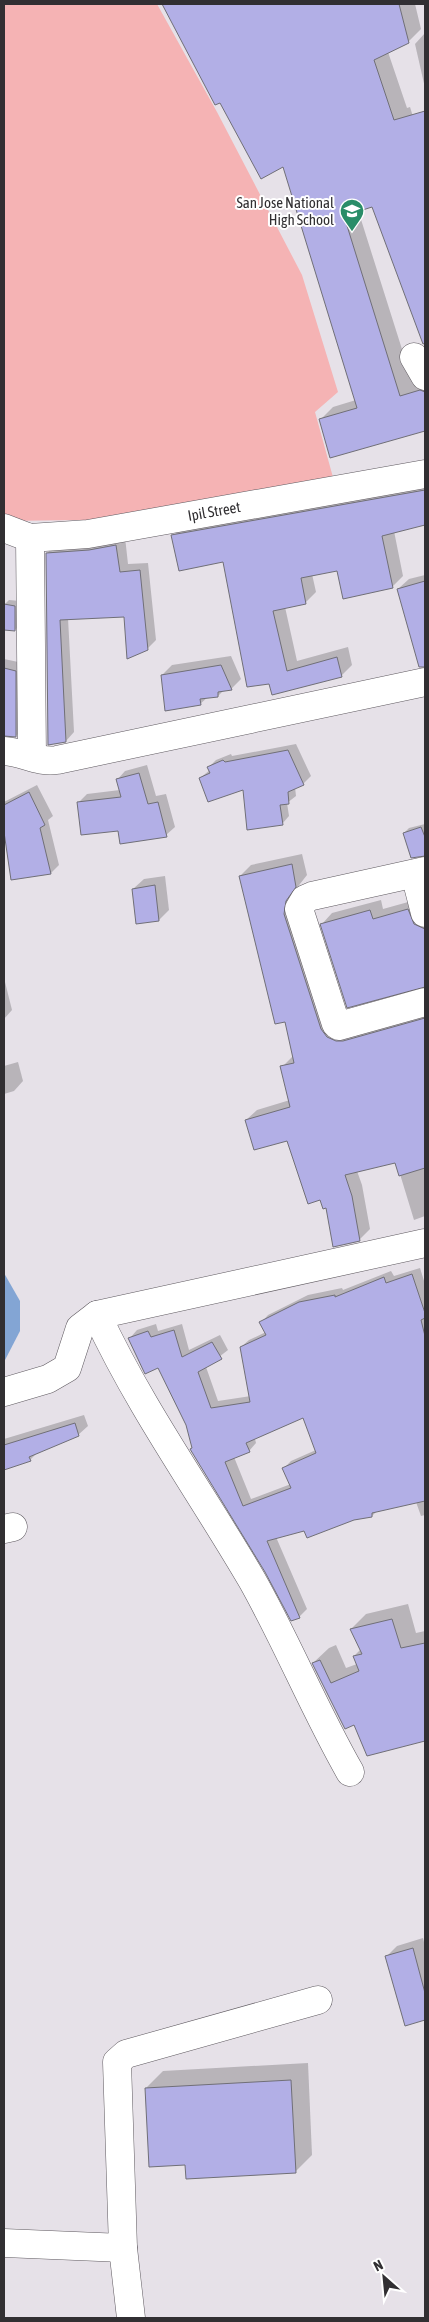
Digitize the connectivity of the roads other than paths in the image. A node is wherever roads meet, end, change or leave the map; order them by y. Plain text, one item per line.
1 (425, 474) edge
2 (4, 528) edge
3 (30, 538) junction
4 (425, 682) edge
5 (4, 751) edge
6 (32, 756) junction
7 (420, 872) edge
8 (425, 913) edge
9 (425, 1002) edge
10 (425, 1243) edge
11 (88, 1322) junction
12 (4, 1392) edge
13 (350, 1772) dead end
14 (318, 2000) dead end
15 (4, 2243) edge
16 (123, 2248) junction
17 (131, 2318) edge

1 - 3 street, Ipil Street
2 - 3 street, Ipil Street
3 - 6 street
4 - 6 street
5 - 6 street
7 - 8 street
7 - 9 street
10 - 11 street
11 - 12 street
11 - 13 street
14 - 16 street
15 - 16 street
16 - 17 street

